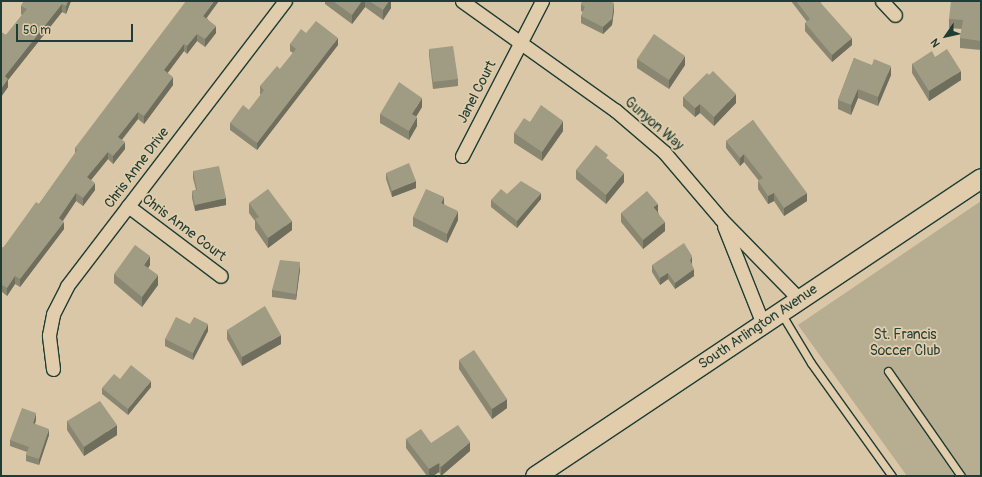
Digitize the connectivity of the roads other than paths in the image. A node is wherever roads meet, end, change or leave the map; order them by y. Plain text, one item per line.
1 (285, 1) edge
2 (462, 1) edge
3 (542, 1) edge
4 (882, 1) edge
5 (896, 15) dead end
6 (520, 43) junction
7 (462, 156) dead end
8 (981, 178) edge
9 (128, 206) junction
10 (722, 219) junction
11 (221, 276) dead end
12 (800, 300) junction
13 (781, 312) junction
14 (763, 324) junction
15 (53, 369) dead end
16 (888, 372) dead end
17 (535, 476) edge
18 (892, 476) edge
19 (961, 476) edge

1 - 9 street, Chris Anne Drive
2 - 6 street, Gunyon Way
3 - 6 street, Janel Court
4 - 5 street
6 - 7 street, Janel Court
6 - 10 street, Gunyon Way
8 - 12 street, South Arlington Avenue
9 - 11 street, Chris Anne Court
9 - 15 street, Chris Anne Drive
10 - 12 street, Gunyon Way
10 - 14 street
12 - 13 street, South Arlington Avenue
13 - 14 street, South Arlington Avenue
13 - 18 lane
14 - 17 street, South Arlington Avenue
16 - 19 lane

